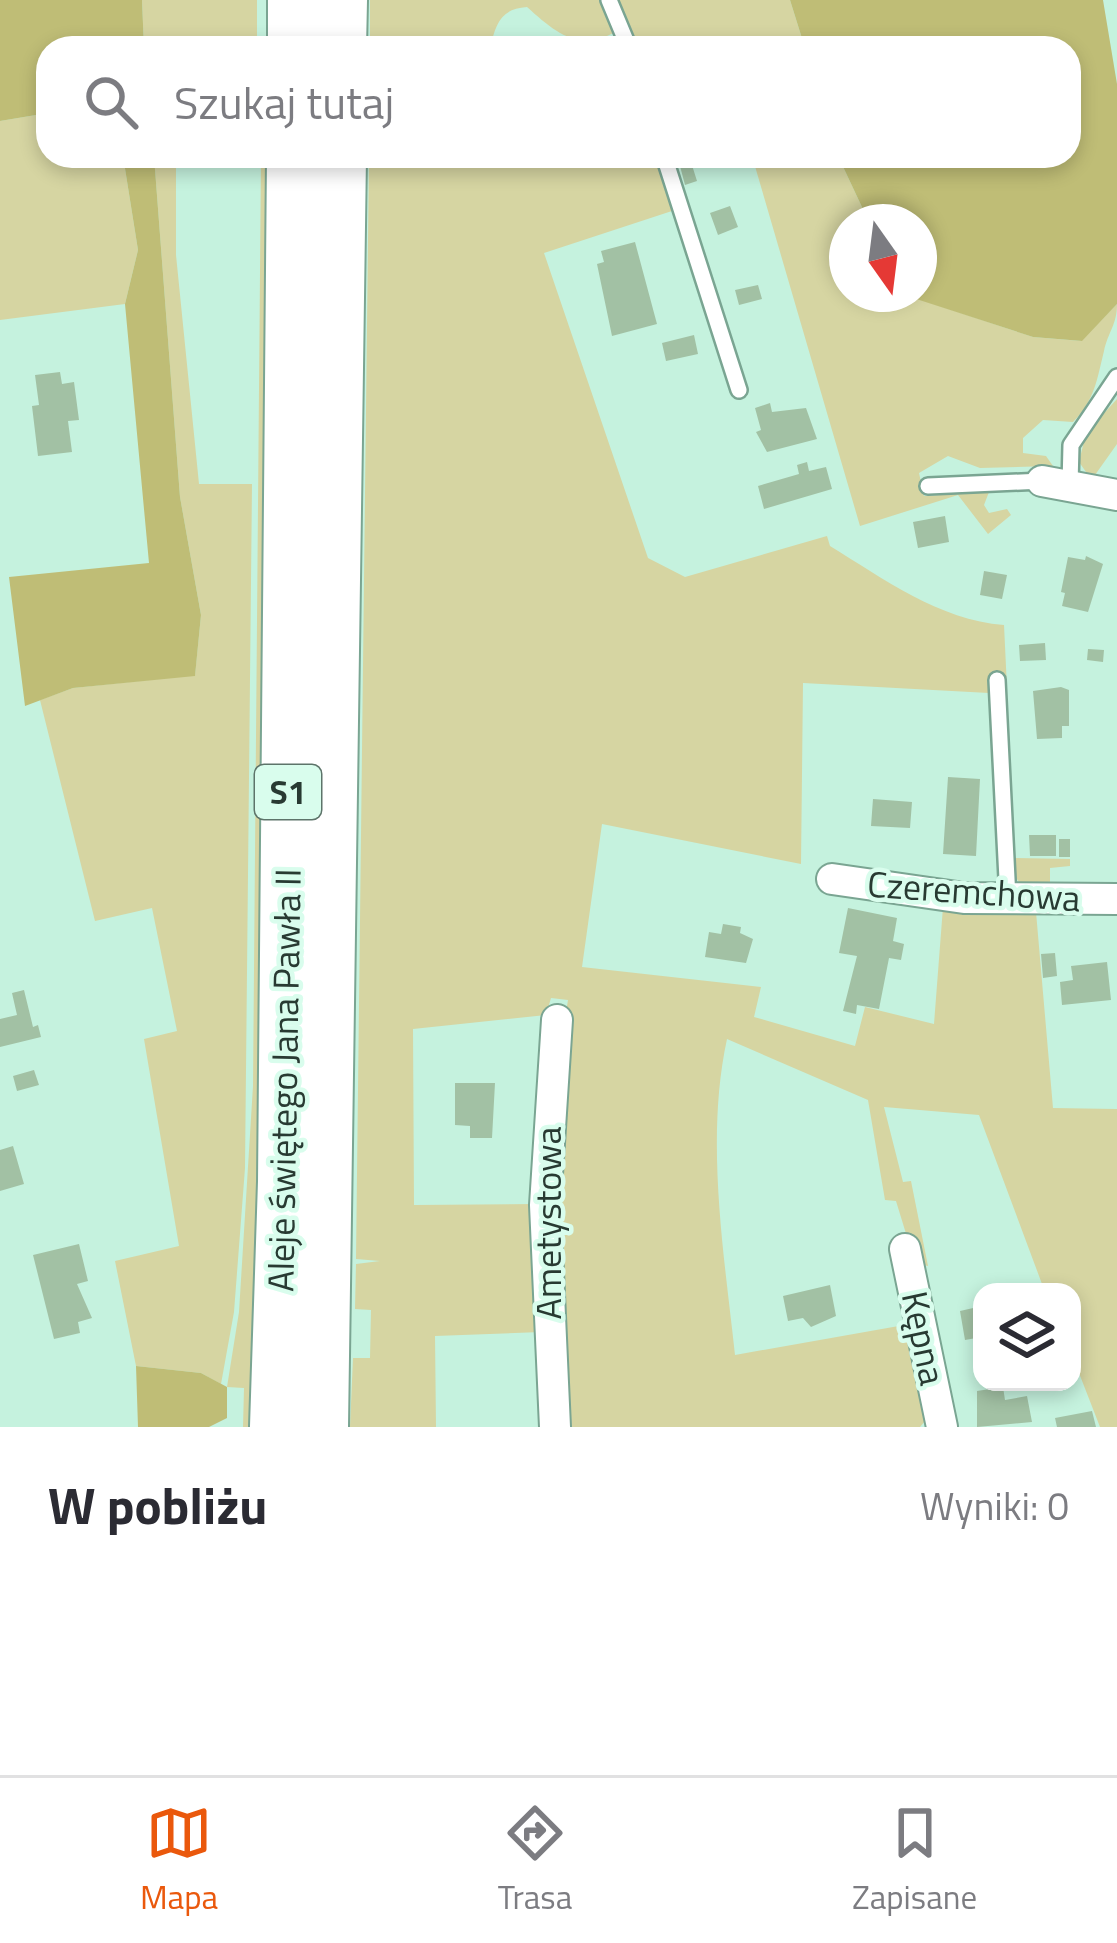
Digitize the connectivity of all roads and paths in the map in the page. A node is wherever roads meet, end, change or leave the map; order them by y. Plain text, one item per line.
1 (295, 0) edge
2 (340, 0) edge
3 (609, 0) edge
4 (295, 36) edge
5 (339, 36) edge
6 (624, 36) edge
7 (294, 168) edge
8 (339, 168) edge
9 (668, 168) edge
10 (1117, 377) edge
11 (739, 390) dead end
12 (1056, 483) junction
13 (928, 486) dead end
14 (1117, 495) edge
15 (998, 680) dead end
16 (832, 879) dead end
17 (1008, 899) junction
18 (1117, 899) edge
19 (557, 1019) dead end
20 (904, 1249) dead end
21 (277, 1427) edge
22 (321, 1427) edge
23 (555, 1427) edge
24 (942, 1427) edge

1 - 4 highway
2 - 5 highway
3 - 6 lane
7 - 21 highway, Aleje świętego Jana Pawła II / S1
8 - 22 highway, Aleje świętego Jana Pawła II / S1
9 - 11 lane
10 - 12 lane
12 - 13 lane
12 - 14 street
15 - 17 lane
16 - 17 street, Czeremchowa
17 - 18 street, Czeremchowa
19 - 23 street, Ametystowa
20 - 24 street, Kępna

